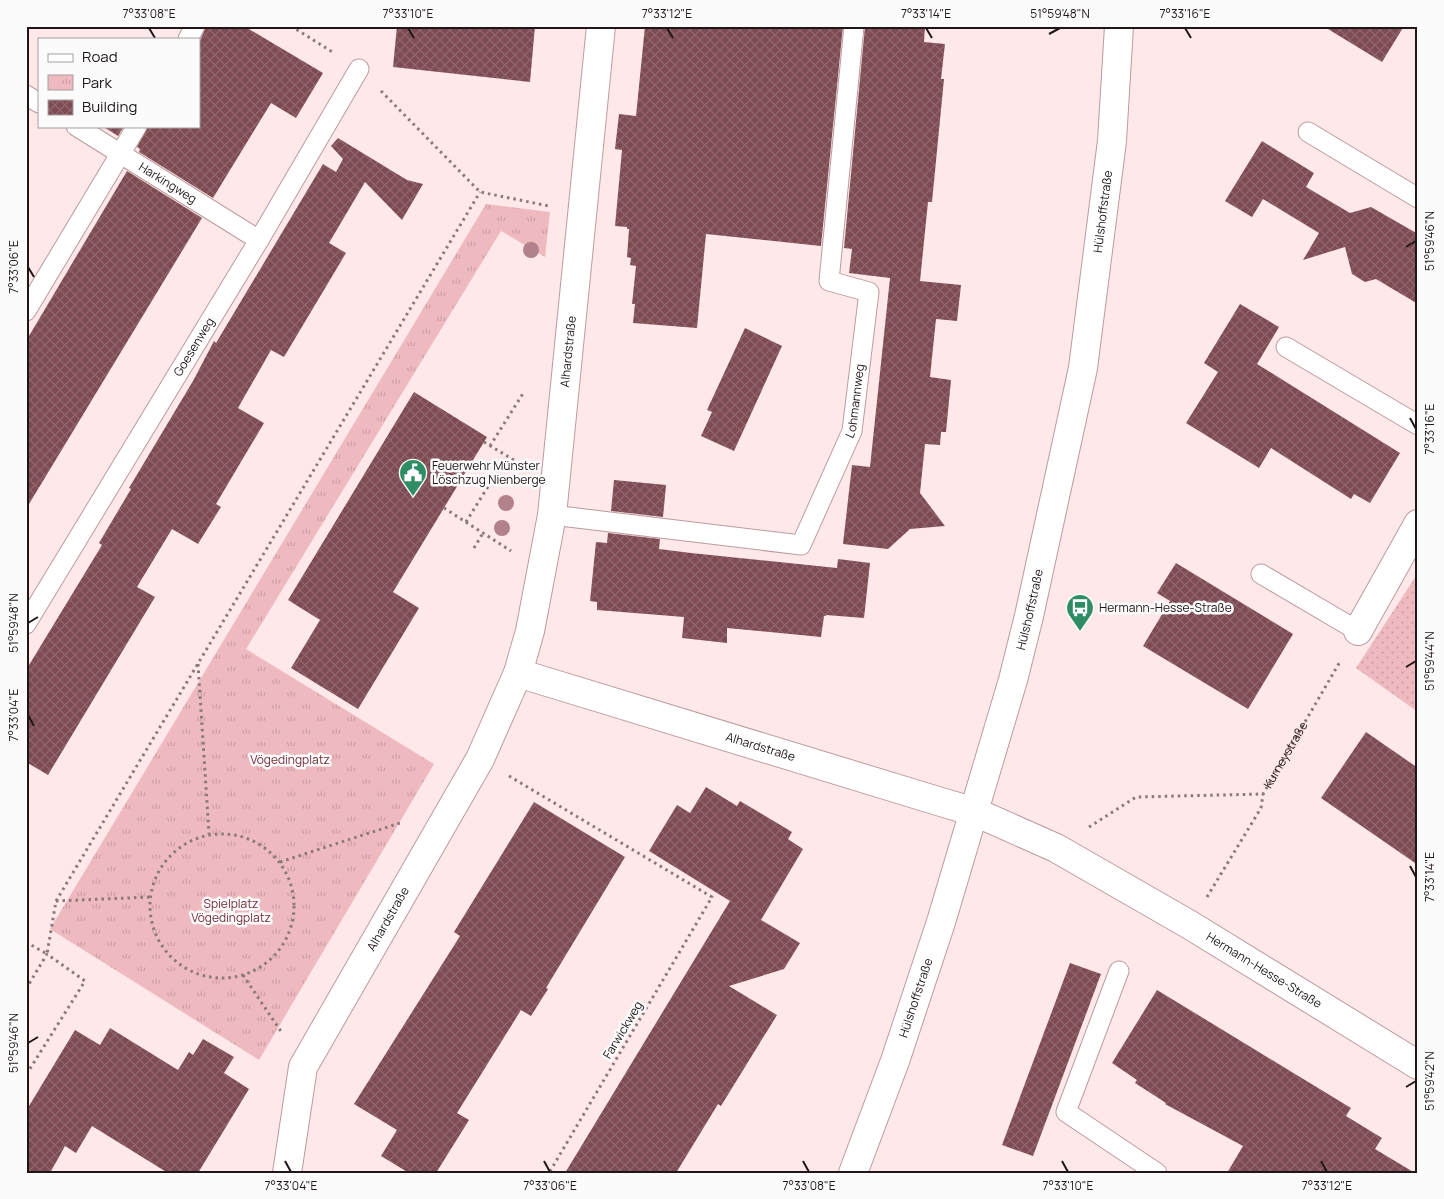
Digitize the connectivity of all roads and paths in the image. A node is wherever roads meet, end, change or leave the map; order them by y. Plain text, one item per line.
1 (195, 26) edge
2 (291, 26) edge
3 (601, 26) edge
4 (854, 26) edge
5 (1119, 26) edge
6 (189, 38) edge
7 (359, 69) junction
8 (26, 96) edge
9 (38, 102) edge
10 (79, 128) edge
11 (136, 128) edge
12 (1308, 132) dead end
13 (121, 154) junction
14 (480, 192) junction
15 (1418, 198) edge
16 (581, 212) junction
17 (259, 240) junction
18 (26, 311) edge
19 (1286, 347) dead end
20 (524, 392) dead end
21 (1418, 425) edge
22 (484, 442) dead end
23 (490, 446) junction
24 (507, 456) junction
25 (557, 468) junction
26 (444, 508) dead end
27 (552, 515) junction
28 (466, 522) junction
29 (1418, 524) edge
30 (482, 533) junction
31 (474, 548) dead end
32 (545, 555) junction
33 (1261, 574) dead end
34 (26, 624) edge
35 (1358, 631) junction
36 (198, 664) junction
37 (518, 673) junction
38 (480, 759) junction
39 (1263, 794) junction
40 (453, 806) junction
41 (975, 812) junction
42 (209, 834) junction
43 (1056, 848) junction
44 (280, 862) junction
45 (151, 897) junction
46 (56, 901) junction
47 (1190, 925) junction
48 (26, 942) edge
49 (47, 954) junction
50 (1119, 971) dead end
51 (243, 975) junction
52 (26, 989) edge
53 (1418, 1065) edge
54 (304, 1067) junction
55 (26, 1075) edge
56 (287, 1173) edge
57 (549, 1173) edge
58 (854, 1173) edge
59 (1157, 1173) edge

1 - 6 lane
2 - 7 path
3 - 16 street, Alhardstraße
4 - 27 lane, Lohmannweg
5 - 41 street, Hülshoffstraße
7 - 14 path
7 - 17 lane, Goesenweg
8 - 9 lane
10 - 13 lane, Harkingweg
11 - 13 lane
12 - 15 lane
13 - 17 lane, Harkingweg
13 - 18 lane
14 - 16 path
14 - 36 path
16 - 25 street, Alhardstraße
17 - 34 lane, Goesenweg
19 - 21 lane
20 - 23 path
22 - 23 path
23 - 24 path
24 - 25 path
24 - 28 path
25 - 27 street, Alhardstraße
26 - 28 path
27 - 32 street, Alhardstraße
28 - 30 path
29 - 35 street
30 - 31 path
30 - 32 path
32 - 37 street, Alhardstraße
33 - 35 lane
35 - 39 path, Kurneystraße
36 - 42 path
36 - 46 path
37 - 38 street, Alhardstraße
37 - 41 street, Alhardstraße
38 - 40 street, Alhardstraße
38 - 57 path, Farwickweg
39 - 43 path, Kurneystraße
39 - 47 path
40 - 44 path
40 - 54 street, Alhardstraße
41 - 43 street, Hermann-Hesse-Straße
41 - 58 street, Hülshoffstraße
42 - 44 path
42 - 45 path
43 - 47 street, Hermann-Hesse-Straße
44 - 51 path
45 - 46 path
45 - 51 path
46 - 49 path
47 - 53 street, Hermann-Hesse-Straße
48 - 49 path
49 - 52 path
49 - 55 path
50 - 59 lane
51 - 54 path
54 - 56 street, Alhardstraße

